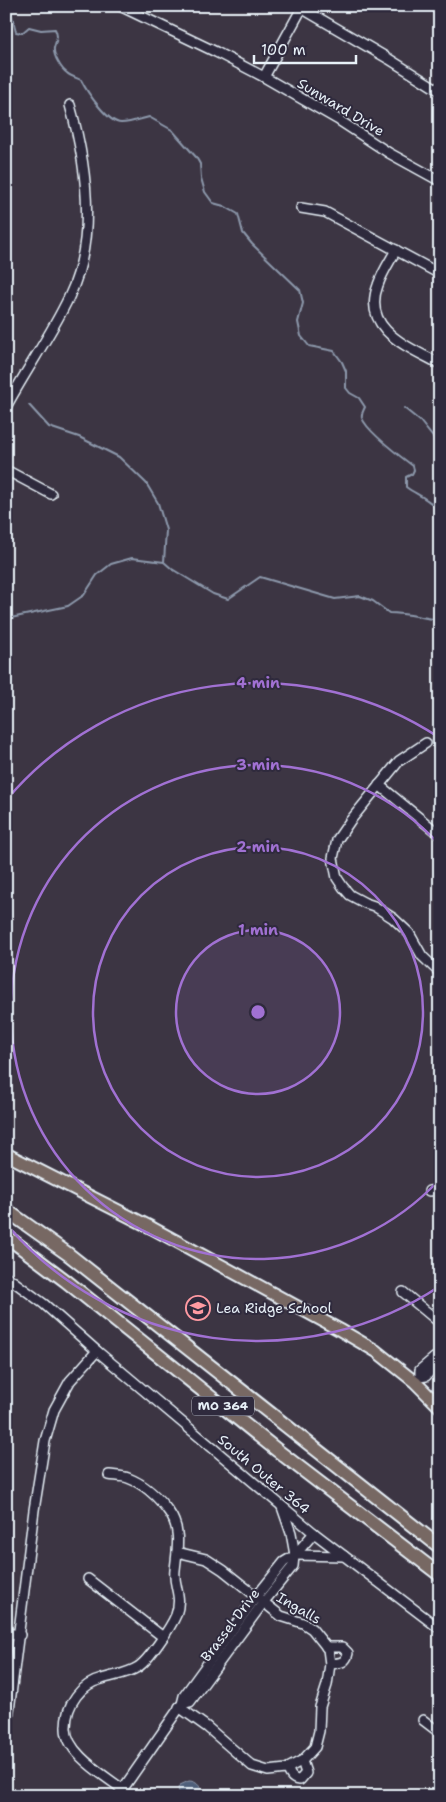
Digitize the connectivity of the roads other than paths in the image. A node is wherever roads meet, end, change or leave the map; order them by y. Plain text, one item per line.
1 (120, 6) edge
2 (301, 7) edge
3 (264, 78) junction
4 (440, 91) edge
5 (70, 106) dead end
6 (440, 181) edge
7 (301, 208) dead end
8 (396, 250) junction
9 (440, 274) edge
10 (440, 364) edge
11 (6, 407) edge
12 (6, 470) edge
13 (51, 494) dead end
14 (426, 743) dead end
15 (379, 785) junction
16 (440, 835) edge
17 (440, 974) edge
18 (6, 1154) edge
19 (440, 1190) edge
20 (429, 1191) dead end
21 (6, 1210) edge
22 (6, 1236) edge
23 (6, 1276) edge
24 (403, 1292) dead end
25 (440, 1323) edge
26 (97, 1351) junction
27 (440, 1356) edge
28 (418, 1379) junction
29 (440, 1407) edge
30 (110, 1475) dead end
31 (282, 1506) junction
32 (314, 1533) junction
33 (440, 1547) edge
34 (177, 1552) junction
35 (295, 1556) junction
36 (344, 1556) junction
37 (440, 1575) edge
38 (88, 1579) dead end
39 (260, 1600) junction
40 (440, 1629) edge
41 (6, 1633) edge
42 (20, 1635) junction
43 (163, 1637) junction
44 (326, 1647) junction
45 (330, 1664) junction
46 (180, 1705) junction
47 (423, 1720) dead end
48 (440, 1733) edge
49 (6, 1735) edge
50 (302, 1761) junction
51 (288, 1769) junction
52 (120, 1793) edge

1 - 3 street, Sunward Drive
2 - 3 street
2 - 4 street
3 - 6 street, Sunward Drive
5 - 11 street
7 - 8 street
8 - 9 street
8 - 10 street
12 - 13 street
14 - 15 street
15 - 16 street
15 - 17 street
18 - 28 main road
19 - 20 street
21 - 33 highway, MO 364
22 - 37 highway, MO 364
23 - 26 street, South Outer 364
24 - 25 street
26 - 31 street, South Outer 364
26 - 42 street
27 - 28 street
28 - 29 main road
30 - 34 street
31 - 32 street, South Outer 364
31 - 35 street
32 - 35 street, Brassel Drive
32 - 36 street, South Outer 364
34 - 39 street, Ingalls
34 - 43 street
35 - 36 street
35 - 39 street, Brassel Drive
36 - 40 street, South Outer 364
38 - 43 street
39 - 44 street, Ingalls
39 - 46 street, Brassel Drive
41 - 42 street
42 - 49 street
43 - 52 street
44 - 45 street, Ingalls
44 - 45 street
45 - 50 street, Ingalls
46 - 51 street, Ingalls
46 - 52 street, Brassel Drive
47 - 48 street
50 - 51 street, Ingalls
50 - 51 street, Ingalls

